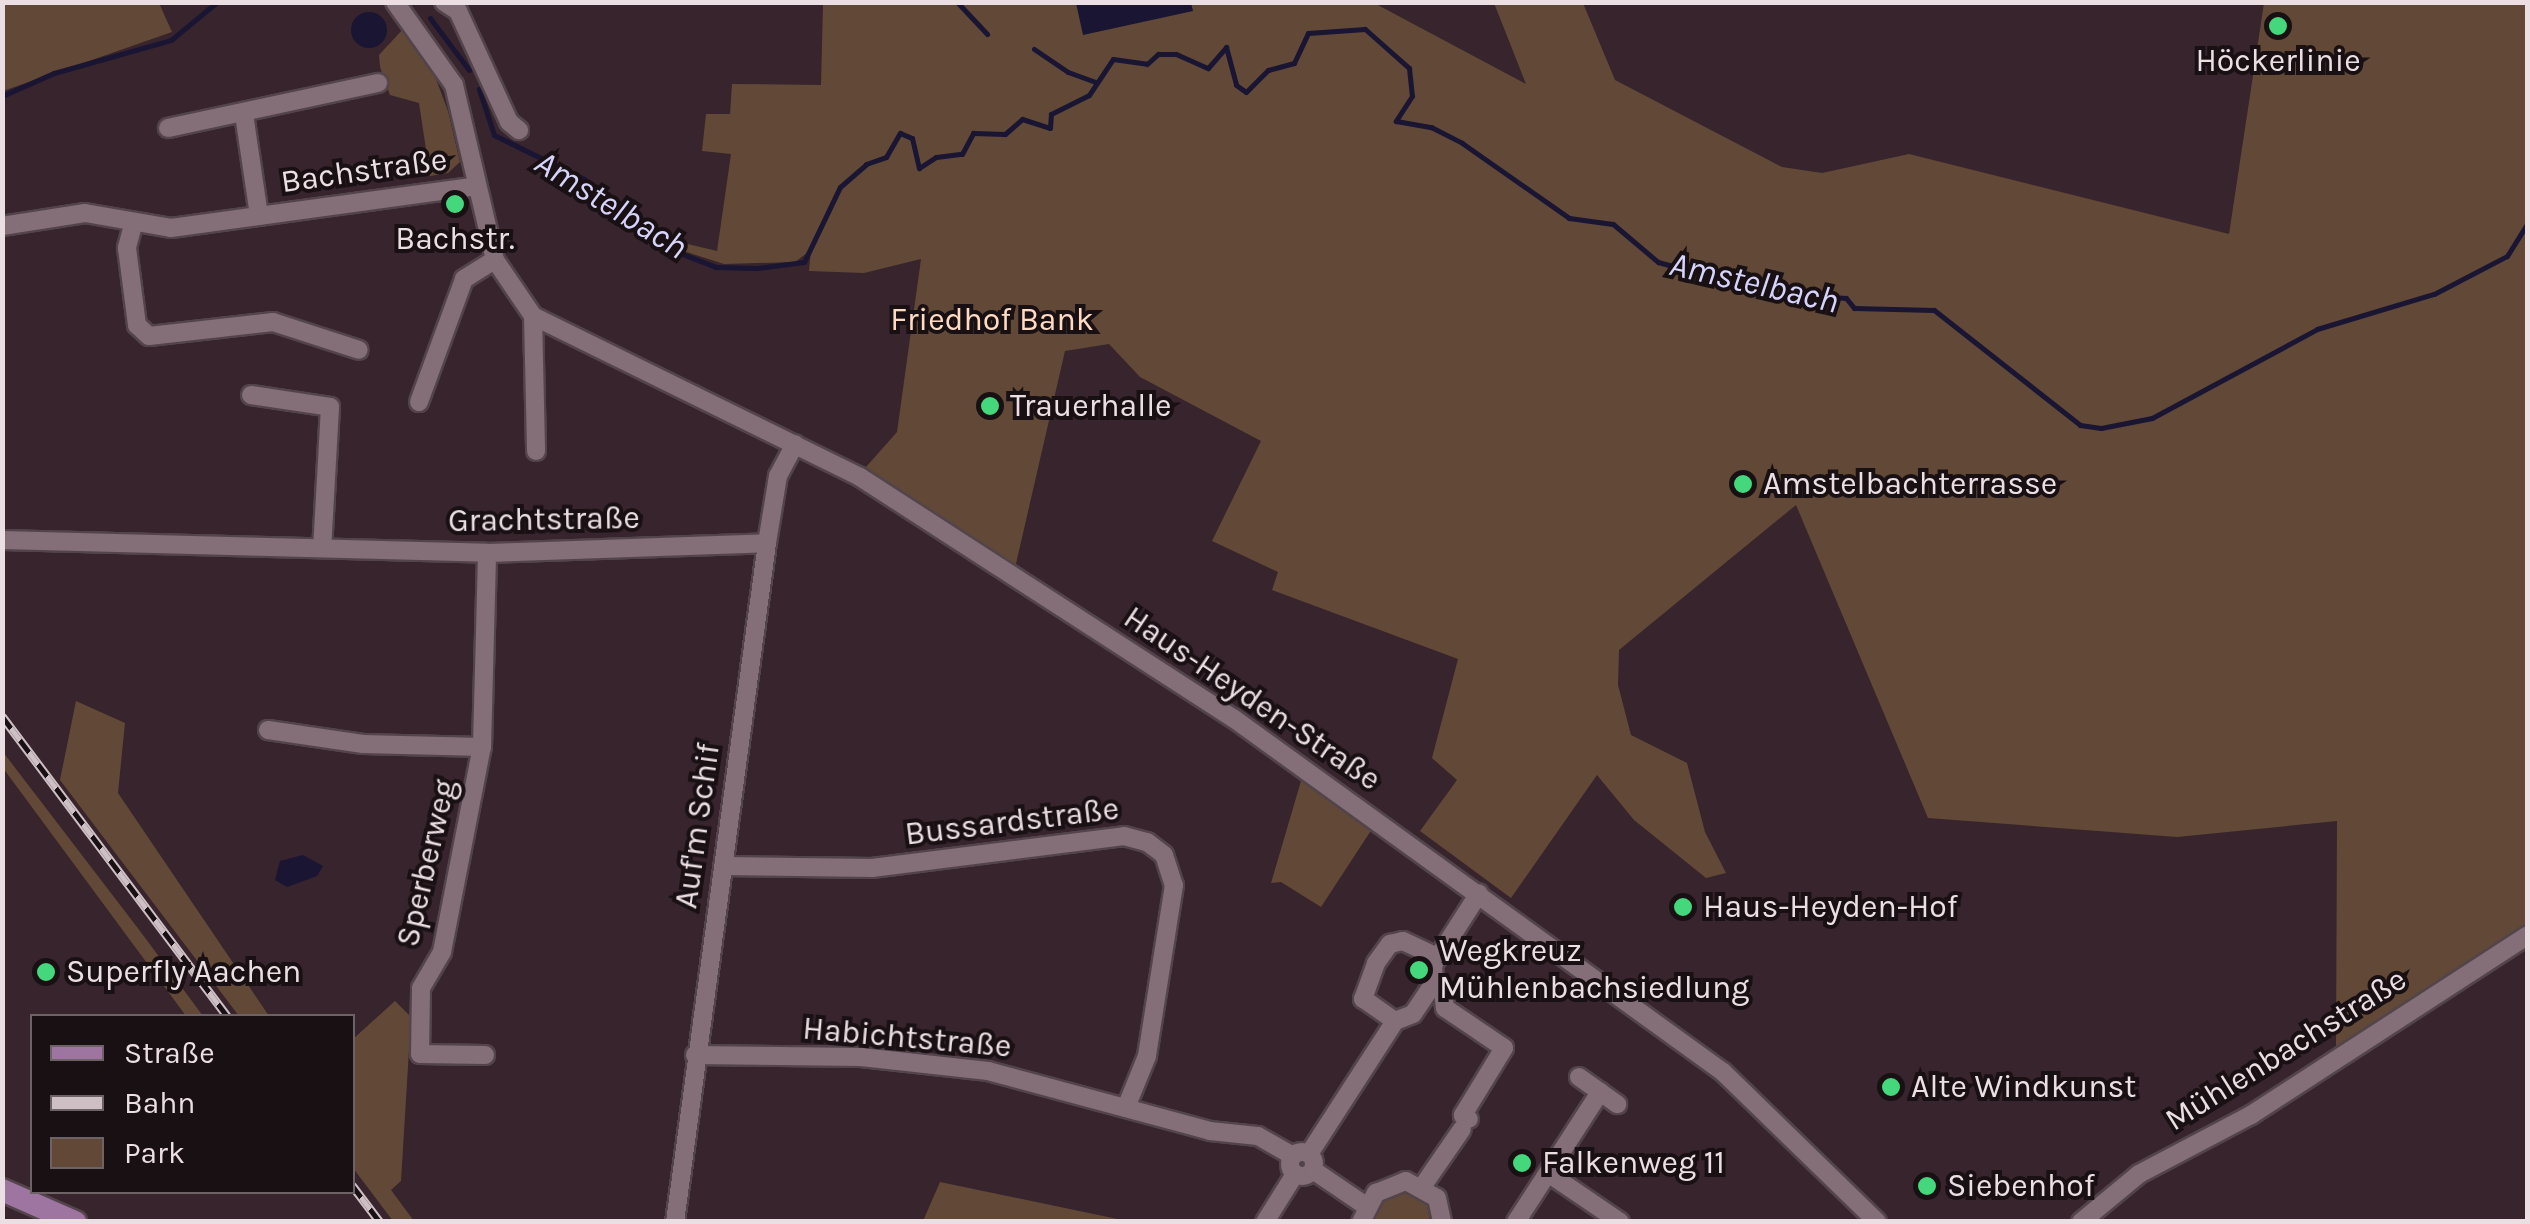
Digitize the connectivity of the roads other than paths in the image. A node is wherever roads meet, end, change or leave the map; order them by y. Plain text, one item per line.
1 (395, 2) edge
2 (444, 2) edge
3 (472, 79) junction
4 (378, 83) dead end
5 (244, 114) junction
6 (168, 128) dead end
7 (519, 130) dead end
8 (477, 186) junction
9 (259, 216) junction
10 (133, 225) junction
11 (2, 226) edge
12 (495, 260) junction
13 (533, 316) junction
14 (360, 350) dead end
15 (251, 395) dead end
16 (419, 402) dead end
17 (795, 444) junction
18 (536, 451) dead end
19 (2, 540) edge
20 (767, 542) junction
21 (322, 548) junction
22 (487, 553) junction
23 (268, 730) dead end
24 (482, 747) junction
25 (723, 866) junction
26 (1479, 893) junction
27 (2528, 936) edge
28 (1438, 957) junction
29 (1434, 983) junction
30 (1395, 1022) junction
31 (485, 1055) dead end
32 (695, 1055) junction
33 (1579, 1077) dead end
34 (1600, 1092) junction
35 (1616, 1104) dead end
36 (1127, 1105) junction
37 (1302, 1164) junction
38 (1548, 1173) junction
39 (1422, 1187) junction
40 (2, 1190) edge
41 (1363, 1214) edge
42 (76, 1222) edge
43 (674, 1222) edge
44 (1264, 1222) edge
45 (1442, 1222) edge
46 (1516, 1222) edge
47 (1620, 1222) edge
48 (1877, 1222) edge
49 (2081, 1222) edge

1 - 3 street, Haus-Heyden-Straße
2 - 3 street, Haus-Heyden-Straße
3 - 7 street, Haus-Heyden-Straße
3 - 8 street, Haus-Heyden-Straße
4 - 5 street
5 - 6 street
5 - 9 street, Bachstraße
8 - 9 street, Bachstraße
8 - 12 street, Haus-Heyden-Straße
9 - 10 street, Bachstraße
10 - 11 street, Bachstraße
10 - 14 street
12 - 13 street, Haus-Heyden-Straße
12 - 16 street
13 - 17 street, Haus-Heyden-Straße
13 - 18 street
15 - 21 street
17 - 20 street, Auf'm Schif
17 - 26 street, Haus-Heyden-Straße
19 - 21 street, Grachtstraße
20 - 22 street, Grachtstraße
20 - 25 street, Auf'm Schif
21 - 22 street, Grachtstraße
22 - 24 street, Sperberweg
23 - 24 street, Sperberweg
24 - 31 street, Sperberweg
25 - 32 street, Auf'm Schif
25 - 36 street, Bussardstraße
26 - 28 street
26 - 48 street, Haus-Heyden-Straße
27 - 49 street, Mühlenbachstraße
28 - 29 street
28 - 30 street
29 - 30 street
29 - 39 street
30 - 37 street
32 - 36 street, Habichtstraße
32 - 43 street, Auf'm Schif
33 - 34 street
34 - 35 street
34 - 38 street
36 - 37 street, Habichtstraße
37 - 41 street, Habichtstraße
37 - 44 street
38 - 46 street
38 - 47 street
39 - 41 street
39 - 45 street
40 - 42 main road

